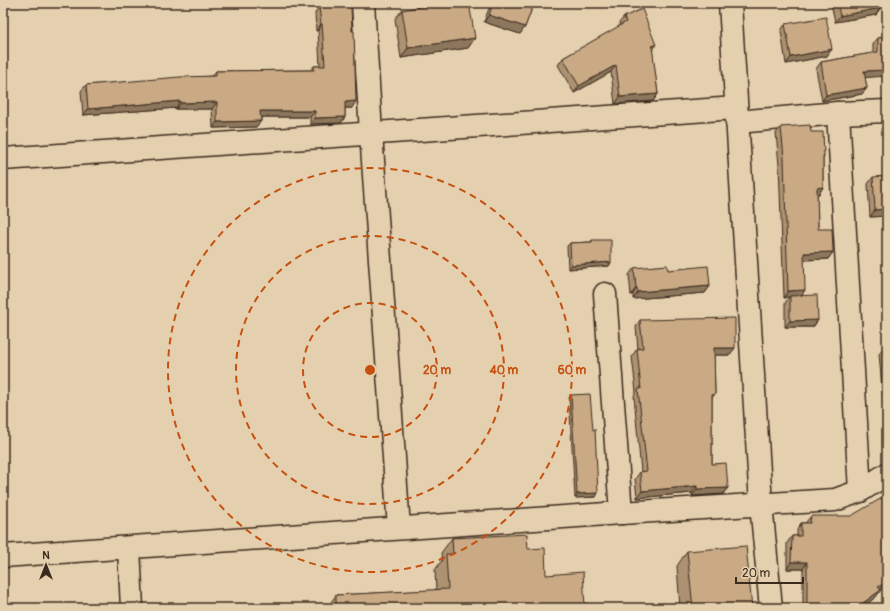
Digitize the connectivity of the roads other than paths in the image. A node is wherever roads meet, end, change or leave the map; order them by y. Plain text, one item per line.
1 (363, 3) edge
2 (730, 3) edge
3 (887, 111) edge
4 (838, 113) junction
5 (736, 115) junction
6 (371, 133) junction
7 (3, 159) edge
8 (605, 294) dead end
9 (887, 474) edge
10 (860, 491) junction
11 (761, 504) junction
12 (621, 513) junction
13 (399, 528) junction
14 (129, 548) junction
15 (3, 556) edge
16 (132, 608) edge
17 (771, 608) edge

1 - 6 street
2 - 5 street
3 - 4 street
4 - 5 street
4 - 10 street
5 - 6 street
5 - 11 street
6 - 7 street
6 - 13 street
8 - 12 street
9 - 10 street
10 - 11 street
11 - 12 street
11 - 17 street
12 - 13 street
13 - 14 street
14 - 15 street
14 - 16 street

